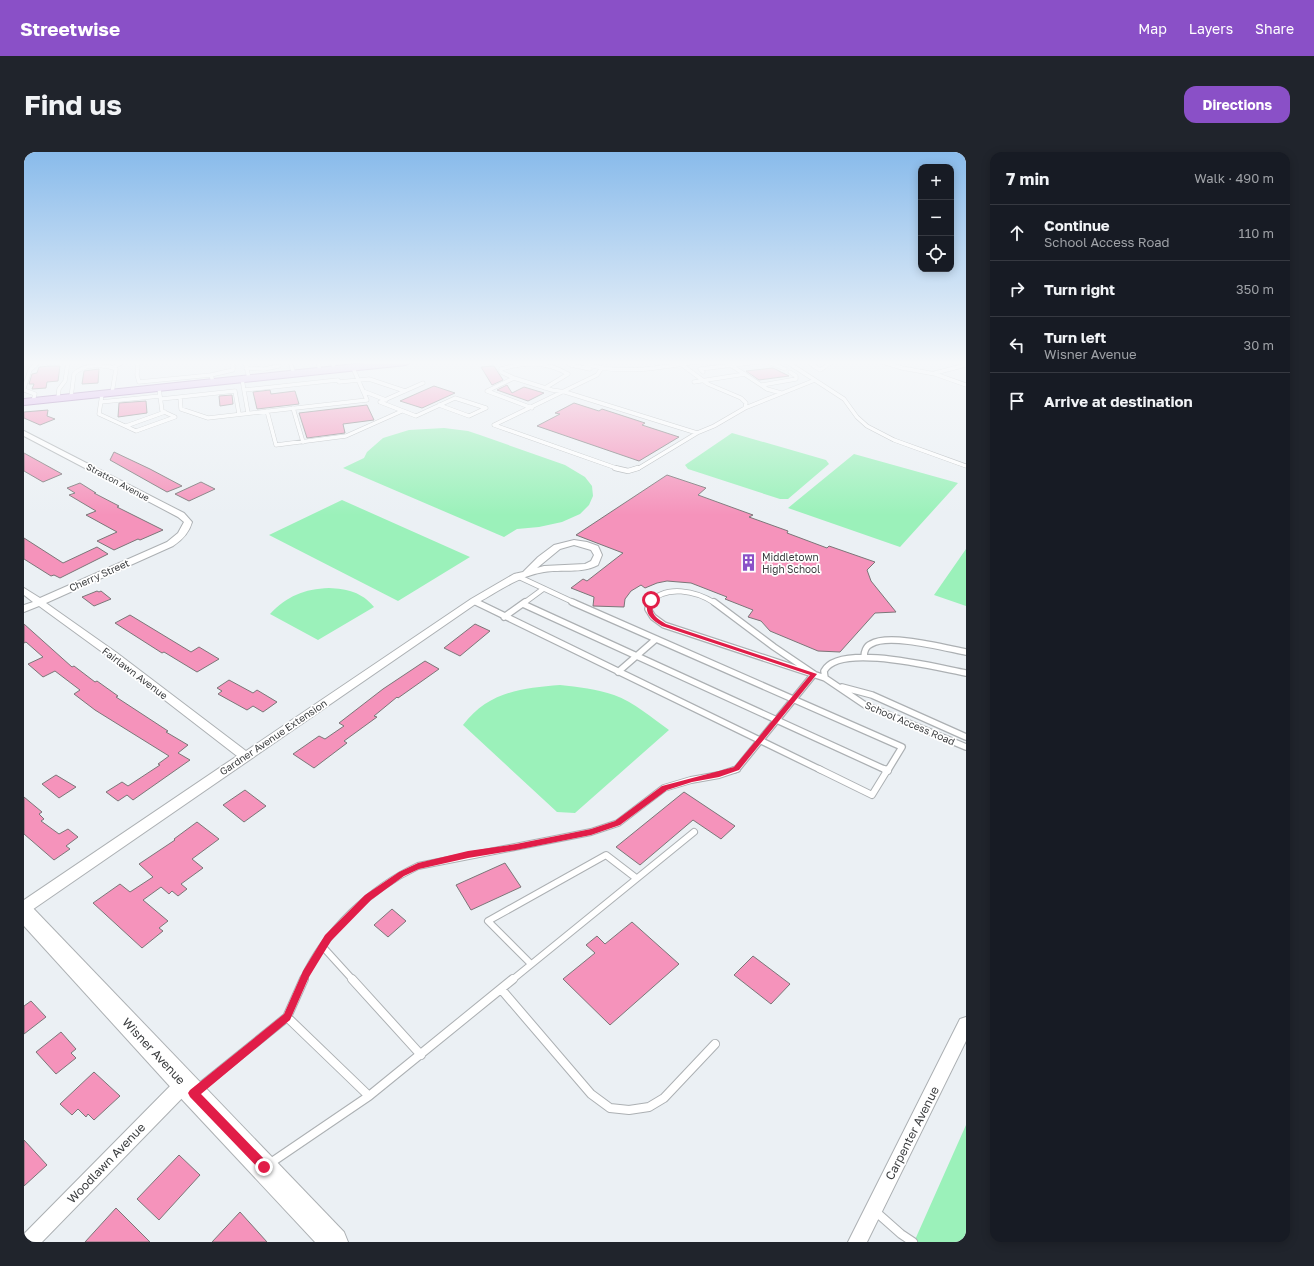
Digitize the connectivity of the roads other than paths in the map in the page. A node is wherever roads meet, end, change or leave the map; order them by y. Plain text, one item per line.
1 (99, 413) edge
2 (163, 413) edge
3 (167, 413) edge
4 (193, 413) edge
5 (248, 413) edge
6 (267, 413) edge
7 (295, 413) edge
8 (398, 413) edge
9 (407, 413) edge
10 (423, 413) edge
11 (460, 413) edge
12 (476, 413) edge
13 (521, 413) edge
14 (632, 413) edge
15 (737, 413) edge
16 (854, 413) edge
17 (239, 414) joint
18 (126, 426) junction
19 (24, 433) edge
20 (697, 433) junction
21 (303, 442) junction
22 (966, 466) edge
23 (174, 541) joint
24 (521, 574) junction
25 (543, 589) junction
26 (24, 590) edge
27 (40, 601) junction
28 (474, 602) junction
29 (523, 604) junction
30 (24, 609) edge
31 (504, 617) junction
32 (656, 639) junction
33 (966, 652) edge
34 (638, 656) junction
35 (864, 657) junction
36 (618, 672) junction
37 (966, 673) edge
38 (814, 674) junction
39 (825, 678) junction
40 (835, 685) junction
41 (793, 699) junction
42 (777, 720) junction
43 (966, 737) edge
44 (759, 740) junction
45 (966, 747) edge
46 (245, 756) junction
47 (888, 770) junction
48 (694, 832) dead end
49 (636, 878) junction
50 (24, 908) edge
51 (24, 912) edge
52 (323, 947) junction
53 (530, 964) junction
54 (501, 989) junction
55 (287, 1017) junction
56 (966, 1024) edge
57 (715, 1044) dead end
58 (421, 1055) junction
59 (188, 1089) junction
60 (369, 1096) junction
61 (264, 1167) junction
62 (873, 1210) junction
63 (29, 1242) edge
64 (334, 1242) edge
65 (857, 1242) edge
66 (913, 1242) edge

1 - 18 lane
2 - 18 lane
3 - 18 lane
4 - 17 lane
5 - 17 lane
6 - 21 lane
7 - 21 lane
8 - 21 lane
9 - 10 lane
11 - 12 lane
13 - 20 lane
14 - 20 lane
15 - 20 lane
16 - 22 lane
19 - 23 street, Stratton Avenue
23 - 27 street, Cherry Street
24 - 24 street, Gardner Avenue Extension
24 - 25 lane
24 - 28 street, Gardner Avenue Extension
25 - 29 lane
25 - 32 lane
26 - 27 street, Fairlawn Avenue
27 - 30 street, Cherry Street
27 - 46 street, Fairlawn Avenue
28 - 31 lane
28 - 46 street, Gardner Avenue Extension
29 - 31 lane
29 - 34 lane
31 - 36 lane
32 - 34 lane
32 - 41 lane
33 - 35 lane
34 - 36 lane
34 - 42 lane
35 - 37 lane
35 - 39 lane
36 - 44 lane
38 - 38 lane, School Access Road
38 - 39 lane, School Access Road
38 - 41 lane
39 - 40 lane, School Access Road
40 - 43 lane, School Access Road
40 - 45 lane, School Access Road
41 - 42 lane
41 - 47 lane
42 - 44 lane
42 - 47 lane
44 - 47 lane
44 - 52 lane
46 - 50 street, Gardner Avenue Extension
48 - 49 lane
49 - 53 lane
49 - 53 lane
51 - 59 street, Wisner Avenue
52 - 55 lane
52 - 58 lane
53 - 54 lane
54 - 57 lane
54 - 58 lane
55 - 59 lane
55 - 60 lane
56 - 62 street, Carpenter Avenue
58 - 60 lane
59 - 61 street, Wisner Avenue
59 - 63 street, Woodlawn Avenue
60 - 61 lane
61 - 64 street, Wisner Avenue
62 - 65 street, Carpenter Avenue
62 - 66 lane

